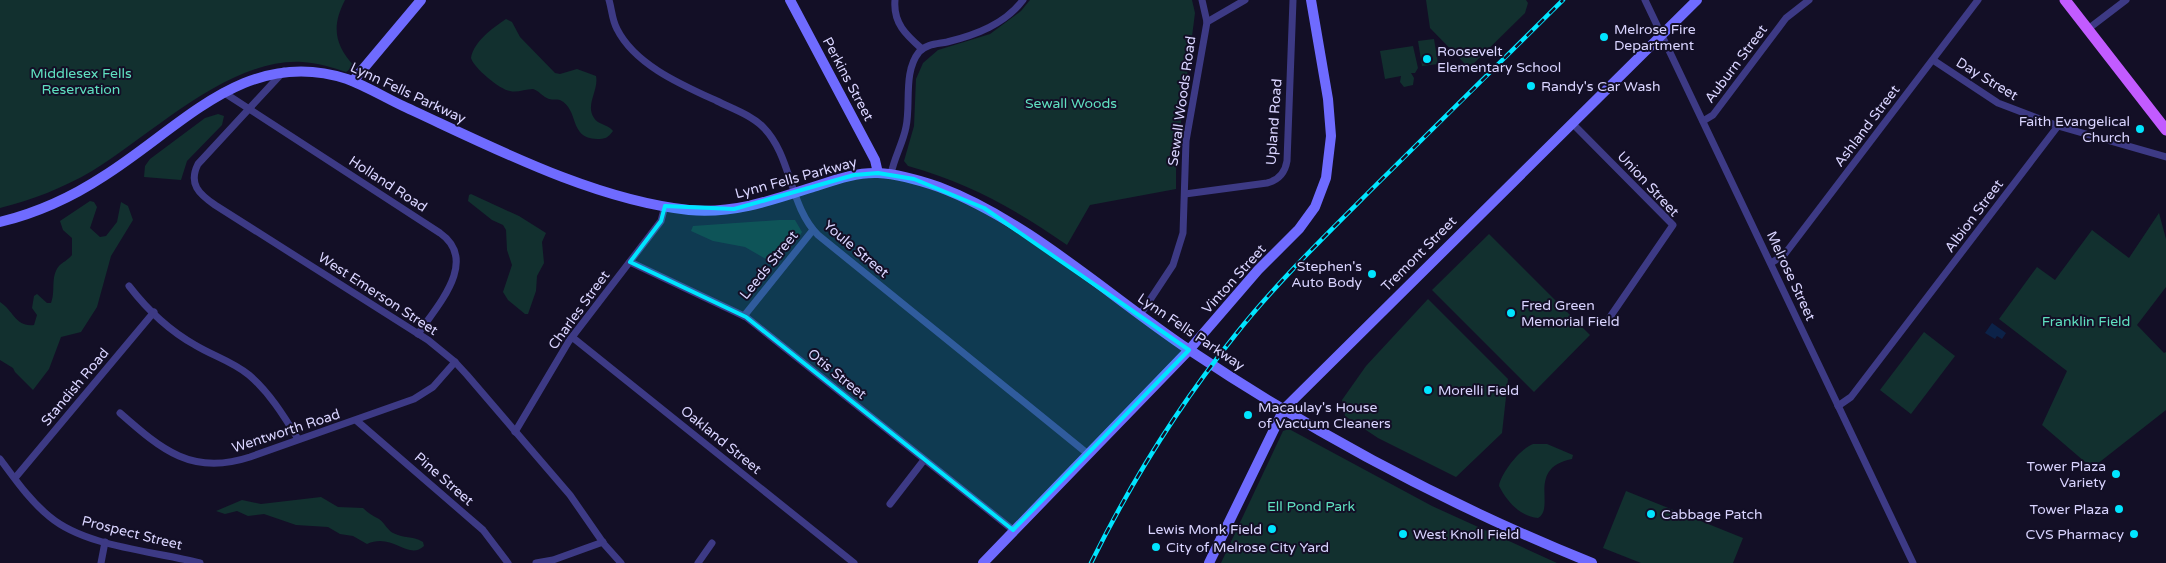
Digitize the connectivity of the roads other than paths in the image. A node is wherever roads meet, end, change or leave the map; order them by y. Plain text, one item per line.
1 (421, 0) edge
2 (609, 0) edge
3 (790, 0) edge
4 (895, 0) edge
5 (1023, 0) edge
6 (1202, 0) edge
7 (1245, 0) edge
8 (1293, 0) edge
9 (1311, 0) edge
10 (1645, 0) edge
11 (1697, 0) edge
12 (1810, 0) edge
13 (2064, 0) edge
14 (2126, 0) edge
15 (1977, 1) edge
16 (1207, 22) junction
17 (2088, 29) junction
18 (1662, 35) junction
19 (922, 50) junction
20 (1933, 60) junction
21 (284, 71) junction
22 (353, 81) junction
23 (223, 92) junction
24 (248, 110) junction
25 (1703, 121) junction
26 (1572, 123) junction
27 (2058, 126) junction
28 (2166, 130) edge
29 (2166, 158) edge
30 (878, 173) junction
31 (891, 174) junction
32 (794, 193) junction
33 (1185, 194) junction
34 (665, 206) junction
35 (0, 222) edge
36 (813, 230) junction
37 (630, 262) junction
38 (1771, 263) junction
39 (129, 286) dead end
40 (154, 312) junction
41 (1140, 315) junction
42 (744, 316) junction
43 (1610, 316) dead end
44 (418, 334) junction
45 (572, 337) junction
46 (1189, 350) junction
47 (455, 362) junction
48 (1838, 406) junction
49 (1284, 409) junction
50 (120, 413) dead end
51 (357, 421) junction
52 (515, 432) junction
53 (298, 439) junction
54 (1088, 454) junction
55 (0, 459) edge
56 (924, 460) junction
57 (15, 478) junction
58 (890, 504) dead end
59 (1013, 530) junction
60 (105, 542) junction
61 (603, 542) junction
62 (712, 543) dead end
63 (101, 563) edge
64 (200, 563) edge
65 (508, 563) edge
66 (536, 563) edge
67 (621, 563) edge
68 (698, 563) edge
69 (854, 563) edge
70 (983, 563) edge
71 (1209, 563) edge
72 (1592, 563) edge
73 (1914, 563) edge

1 - 22 main road
2 - 32 street, Youle Street
3 - 30 main road, Perkins Street
4 - 19 street
5 - 19 street
6 - 16 street, Sewall Woods Road
7 - 16 street
8 - 33 street, Upland Road
9 - 46 main road, Vinton Street
10 - 18 street, Melrose Street
11 - 18 main road, Tremont Street
12 - 25 street, Auburn Street
13 - 17 main road
14 - 17 street
15 - 20 street, Ashland Street
16 - 33 street, Sewall Woods Road
17 - 28 main road
18 - 25 street, Melrose Street
18 - 26 main road, Tremont Street
19 - 31 street
20 - 27 street, Day Street
20 - 38 street, Ashland Street
21 - 22 main road, Lynn Fells Parkway
21 - 23 main road, Lynn Fells Parkway
21 - 24 street, West Emerson Street
22 - 34 main road, Lynn Fells Parkway
23 - 24 street, Holland Road
23 - 35 main road, Lynn Fells Parkway
24 - 44 street, Holland Road
24 - 44 street, West Emerson Street
25 - 38 street, Melrose Street
26 - 43 street, Union Street
26 - 49 main road, Tremont Street
27 - 29 street
27 - 48 street, Albion Street
30 - 31 main road, Lynn Fells Parkway
30 - 32 main road, Lynn Fells Parkway
31 - 41 main road, Lynn Fells Parkway
32 - 34 main road, Lynn Fells Parkway
32 - 36 street, Youle Street
33 - 41 street, Sewall Woods Road
34 - 37 street, Charles Street
36 - 42 street, Leeds Street
36 - 54 street, Youle Street
37 - 42 street, Otis Street
37 - 45 street, Charles Street
38 - 48 street, Melrose Street
39 - 40 street
40 - 53 street
40 - 57 street, Standish Road
41 - 46 main road, Lynn Fells Parkway
42 - 56 street, Otis Street
44 - 47 street, West Emerson Street
45 - 52 street, Charles Street
45 - 69 street, Oakland Street
46 - 49 main road, Lynn Fells Parkway
46 - 54 main road, Vinton Street
47 - 51 street, Wentworth Road
47 - 52 street, West Emerson Street
48 - 73 street, Melrose Street
49 - 71 main road, Tremont Street
49 - 72 main road, Lynn Fells Parkway
50 - 53 street, Wentworth Road
51 - 53 street, Wentworth Road
51 - 65 street, Pine Street
52 - 61 street, West Emerson Street
54 - 59 main road, Vinton Street
55 - 57 street, Prospect Street
56 - 58 street
56 - 59 street, Otis Street
57 - 60 street, Prospect Street
59 - 70 main road, Vinton Street
60 - 63 street
60 - 64 street, Prospect Street
61 - 66 street
61 - 67 street, West Emerson Street
62 - 68 street

